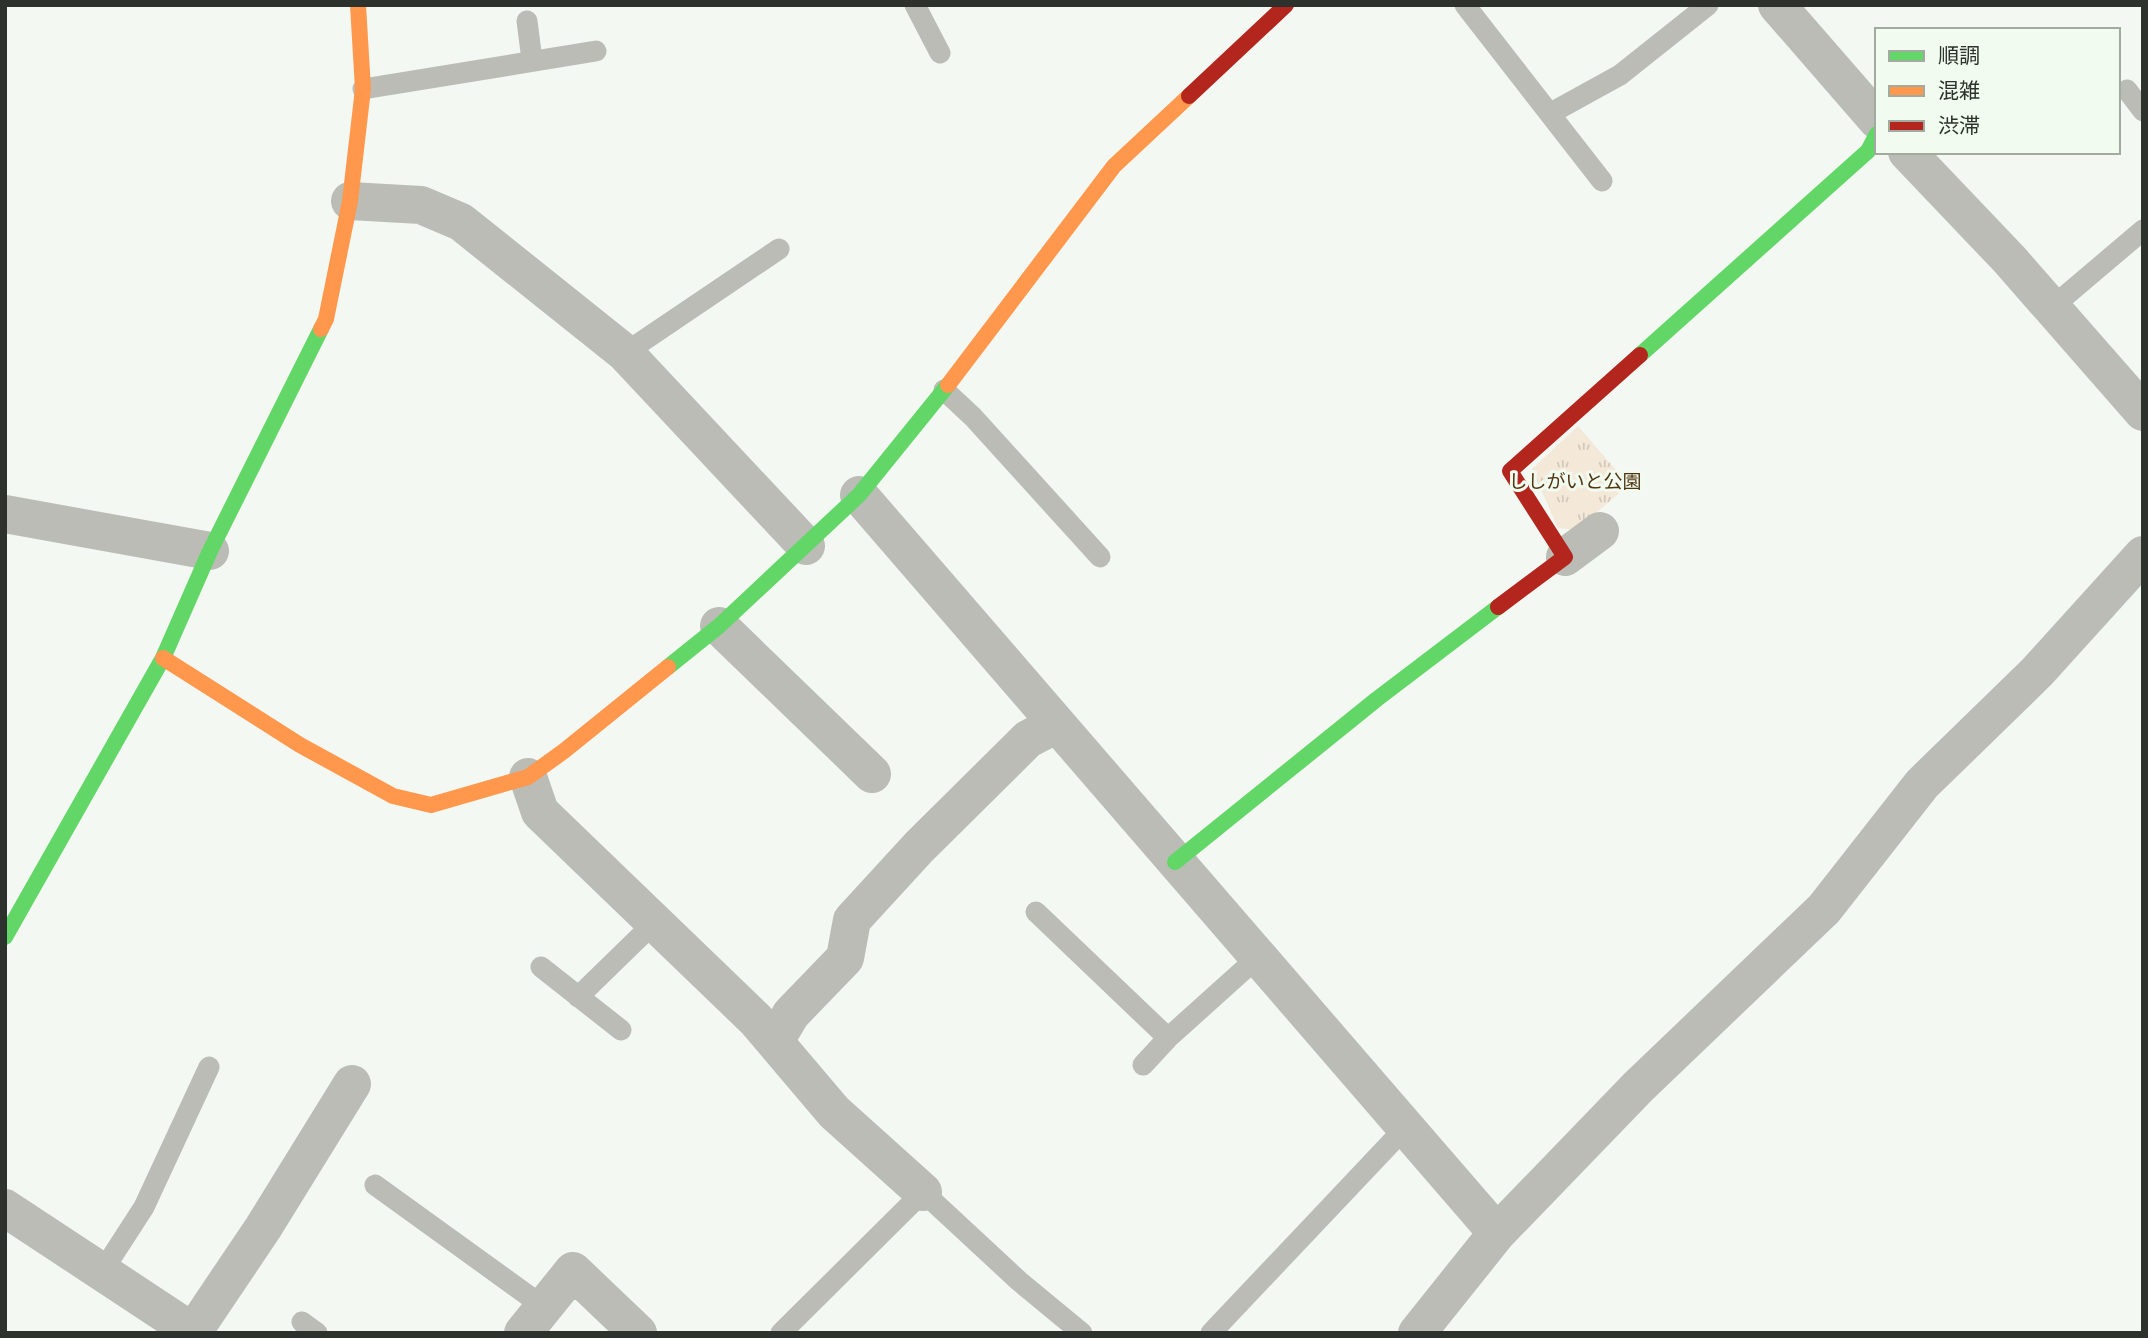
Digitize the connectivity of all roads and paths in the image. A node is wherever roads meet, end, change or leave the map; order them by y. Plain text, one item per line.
1 (359, 5) edge
2 (915, 5) edge
3 (1286, 5) edge
4 (1465, 5) edge
5 (1708, 5) edge
6 (1777, 5) edge
7 (527, 21) dead end
8 (597, 51) dead end
9 (940, 54) dead end
10 (531, 60) junction
11 (363, 89) junction
12 (2127, 90) dead end
13 (2143, 111) edge
14 (1551, 113) junction
15 (1875, 118) edge
16 (1875, 138) edge
17 (1909, 154) edge
18 (1602, 181) dead end
19 (350, 201) junction
20 (2143, 230) edge
21 (779, 249) dead end
22 (2052, 308) junction
23 (625, 353) junction
24 (944, 390) junction
25 (2143, 412) edge
26 (859, 495) junction
27 (5, 514) edge
28 (1600, 531) dead end
29 (806, 546) junction
30 (210, 551) junction
31 (2143, 555) edge
32 (1100, 557) dead end
33 (1565, 557) junction
34 (719, 626) junction
35 (163, 658) junction
36 (1057, 724) junction
37 (872, 774) dead end
38 (528, 777) junction
39 (1175, 862) junction
40 (1036, 912) dead end
41 (10, 918) edge
42 (655, 922) junction
43 (1258, 957) junction
44 (541, 967) dead end
45 (578, 996) junction
46 (621, 1030) dead end
47 (1168, 1038) junction
48 (775, 1041) junction
49 (1143, 1066) dead end
50 (209, 1067) dead end
51 (352, 1084) dead end
52 (1405, 1128) junction
53 (375, 1185) dead end
54 (923, 1192) junction
55 (5, 1208) edge
56 (1497, 1233) junction
57 (102, 1272) junction
58 (533, 1320) edge
59 (638, 1333) edge
60 (781, 1333) edge
61 (1082, 1333) edge
62 (1211, 1333) edge
63 (1417, 1333) edge

1 - 11 street
2 - 9 lane
3 - 24 street
4 - 14 lane
5 - 14 lane
6 - 15 street
7 - 10 lane
8 - 10 lane
10 - 11 lane
11 - 19 street
12 - 13 lane
14 - 18 lane
16 - 33 street
17 - 22 street
19 - 23 street
19 - 30 street
20 - 22 lane
21 - 23 lane
22 - 25 street
23 - 29 street
24 - 26 street
24 - 32 lane
26 - 29 street
26 - 36 street
27 - 30 street
28 - 33 street
29 - 34 street
30 - 35 street
31 - 56 street
33 - 39 street
34 - 37 street
34 - 38 street
35 - 38 street
35 - 41 street
36 - 39 street
36 - 48 street
38 - 42 street
39 - 43 street
40 - 47 lane
42 - 45 lane
42 - 48 street
43 - 47 lane
43 - 52 street
44 - 45 lane
45 - 46 lane
47 - 49 lane
48 - 54 street
50 - 57 lane
51 - 57 street
52 - 56 street
52 - 62 lane
53 - 58 lane
54 - 60 lane
54 - 61 lane
55 - 57 street
56 - 63 street
58 - 59 street

